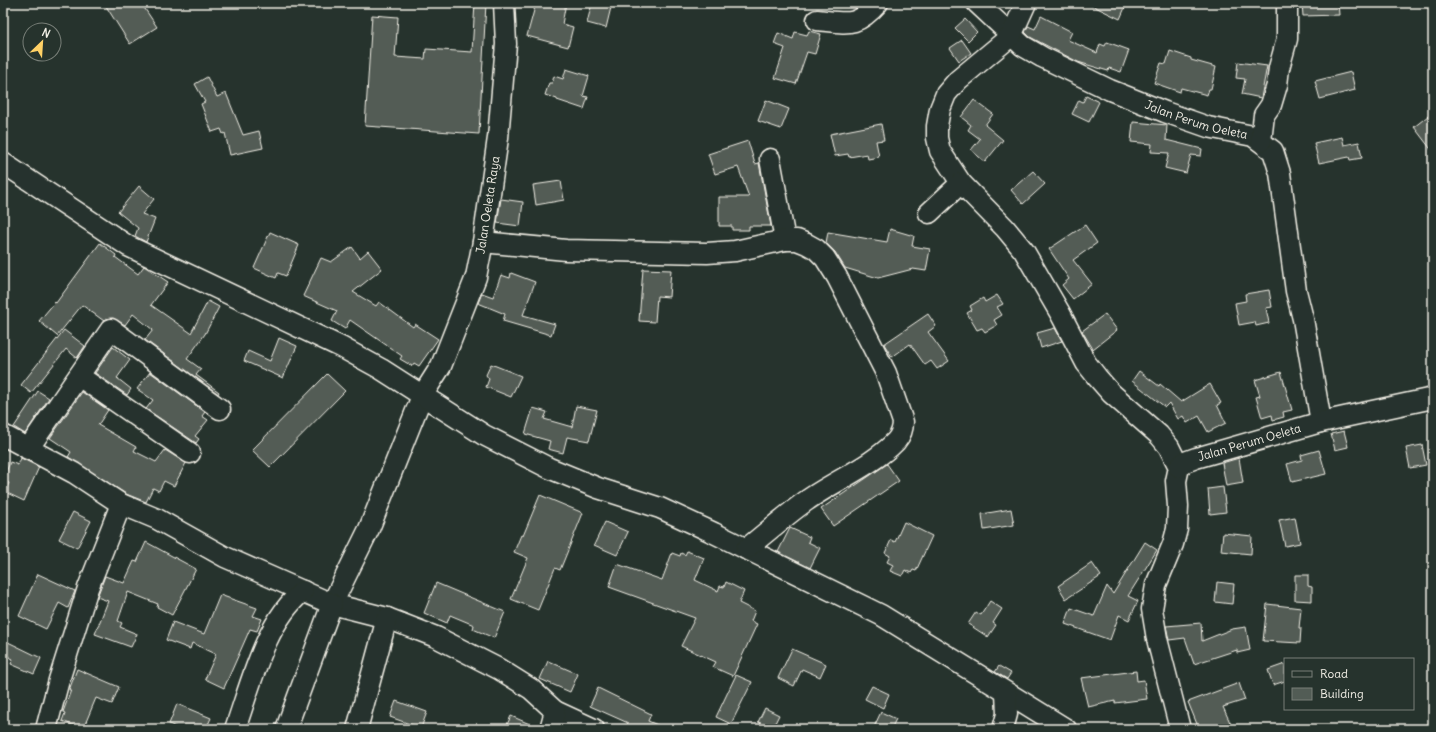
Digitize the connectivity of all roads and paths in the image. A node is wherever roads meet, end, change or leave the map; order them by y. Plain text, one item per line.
1 (504, 3) edge
2 (878, 3) edge
3 (977, 3) edge
4 (1026, 3) edge
5 (1287, 3) edge
6 (816, 20) dead end
7 (1011, 36) junction
8 (1261, 141) junction
9 (770, 160) dead end
10 (3, 164) edge
11 (961, 183) junction
12 (929, 213) dead end
13 (785, 240) junction
14 (483, 242) junction
15 (79, 376) junction
16 (422, 396) junction
17 (1433, 398) edge
18 (220, 409) dead end
19 (1321, 422) junction
20 (3, 435) edge
21 (28, 449) junction
22 (190, 452) dead end
23 (1179, 467) junction
24 (121, 504) junction
25 (746, 549) junction
26 (303, 591) junction
27 (332, 604) junction
28 (387, 618) junction
29 (1006, 692) junction
30 (552, 720) edge
31 (46, 729) edge
32 (235, 729) edge
33 (286, 729) edge
34 (357, 729) edge
35 (594, 729) edge
36 (1004, 729) edge
37 (1066, 729) edge
38 (1180, 729) edge

1 - 14 street, Jalan Oeleta Raya
2 - 6 street
3 - 7 street, Jalan Perum Oeleta
4 - 7 street
5 - 8 street
7 - 8 street, Jalan Perum Oeleta
7 - 11 street
8 - 19 street, Jalan Perum Oeleta
9 - 13 street
10 - 16 street
11 - 12 street
11 - 23 street
13 - 14 street
13 - 25 street
14 - 16 street, Jalan Oeleta Raya
15 - 18 street
15 - 21 street
15 - 22 street
16 - 25 street
16 - 27 street, Jalan Oeleta Raya
17 - 19 street, Jalan Perum Oeleta
19 - 23 street, Jalan Perum Oeleta
20 - 21 street
21 - 24 street
23 - 38 street
24 - 26 street
24 - 31 street
25 - 29 street
26 - 27 street
26 - 32 street
27 - 28 street
27 - 33 street, Jalan Oeleta Raya
28 - 30 street
28 - 34 street
29 - 36 street
29 - 37 street
30 - 35 street

